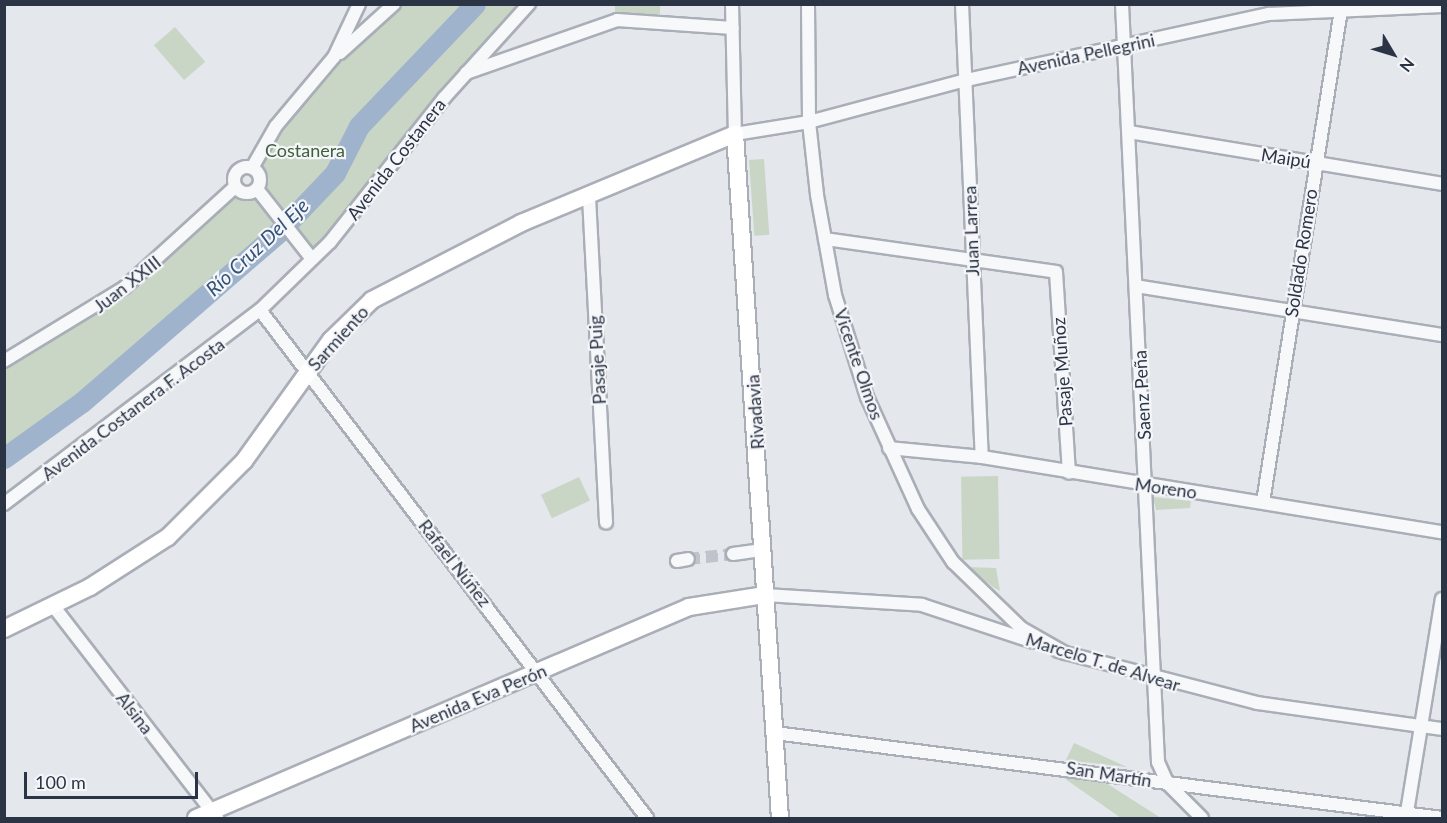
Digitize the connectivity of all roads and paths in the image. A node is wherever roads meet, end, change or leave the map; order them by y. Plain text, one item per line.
1 (359, 4) edge
2 (394, 4) edge
3 (529, 4) edge
4 (732, 4) edge
5 (808, 4) edge
6 (962, 4) edge
7 (1122, 4) edge
8 (1443, 6) edge
9 (1341, 7) edge
10 (733, 28) junction
11 (1124, 45) junction
12 (334, 57) junction
13 (466, 73) junction
14 (966, 80) junction
15 (809, 122) junction
16 (1129, 132) junction
17 (735, 134) junction
18 (1315, 162) junction
19 (252, 168) junction
20 (1443, 184) edge
21 (235, 187) junction
22 (256, 189) junction
23 (589, 197) junction
24 (825, 239) junction
25 (312, 259) junction
26 (972, 261) junction
27 (1136, 286) junction
28 (1292, 309) junction
29 (260, 310) junction
30 (1443, 334) edge
31 (4, 361) edge
32 (306, 372) junction
33 (889, 448) junction
34 (981, 457) junction
35 (1069, 472) junction
36 (1147, 486) junction
37 (1263, 502) junction
38 (4, 504) edge
39 (606, 523) dead end
40 (1443, 532) edge
41 (763, 550) junction
42 (733, 554) tunnel mouth
43 (765, 596) junction
44 (1443, 599) edge
45 (54, 607) junction
46 (4, 629) edge
47 (1065, 653) junction
48 (540, 672) junction
49 (1155, 680) junction
50 (1423, 726) junction
51 (1443, 729) edge
52 (775, 733) junction
53 (1168, 784) junction
54 (208, 816) edge
55 (1407, 816) edge
56 (1443, 818) edge
57 (647, 819) edge
58 (780, 819) edge
59 (1203, 819) edge

1 - 12 street
2 - 12 street
3 - 13 street, Avenida Costanera
4 - 10 street, Rivadavia
5 - 15 street, Vicente Olmos
6 - 14 street, Juan Larrea
7 - 11 street, Saenz Peña
8 - 9 street, Avenida Pellegrini
9 - 11 street, Avenida Pellegrini
9 - 18 street, Soldado Romero
10 - 13 street
10 - 17 street, Rivadavia
11 - 14 street, Avenida Pellegrini
11 - 16 street, Saenz Peña
12 - 19 street
13 - 25 street, Avenida Costanera
14 - 15 street, Avenida Pellegrini
14 - 26 street, Juan Larrea
15 - 17 street, Avenida Pellegrini
15 - 24 street, Vicente Olmos
16 - 18 street, Maipú
16 - 27 street, Saenz Peña
17 - 23 main road, Sarmiento
17 - 41 main road, Rivadavia
18 - 20 street, Maipú
18 - 28 street, Soldado Romero
19 - 21 street
19 - 22 street
21 - 22 street
21 - 31 street, Juan XXIII
22 - 25 street
23 - 32 main road, Sarmiento
23 - 39 street, Pasaje Puig
24 - 26 street
24 - 33 street, Vicente Olmos
25 - 29 street, Avenida Costanera
26 - 34 street, Juan Larrea
26 - 35 street, Pasaje Muñoz
27 - 28 street
27 - 36 street, Saenz Peña
28 - 30 street
28 - 37 street, Soldado Romero
29 - 32 street, Rafael Núñez
29 - 38 street, Avenida Costanera F. Acosta
32 - 45 main road, Sarmiento
32 - 48 street, Rafael Núñez
33 - 34 street, Moreno
33 - 47 street, Vicente Olmos
34 - 35 street, Moreno
35 - 36 street, Moreno
36 - 37 street, Moreno
36 - 49 street, Saenz Peña
37 - 40 street, Moreno
41 - 42 street
41 - 43 main road, Rivadavia
43 - 47 street, Marcelo T. de Alvear
43 - 48 main road, Avenida Eva Perón
43 - 52 main road, Rivadavia
44 - 50 street
45 - 46 main road, Sarmiento
45 - 54 street, Alsina
47 - 49 street, Marcelo T. de Alvear
48 - 54 main road, Avenida Eva Perón
48 - 57 street, Rafael Núñez
49 - 50 street, Marcelo T. de Alvear
49 - 53 street, Saenz Peña
50 - 51 street, Marcelo T. de Alvear
50 - 55 street
52 - 53 street, San Martín
52 - 58 main road, Rivadavia
53 - 55 street, San Martín
53 - 59 street
55 - 56 street, San Martín

